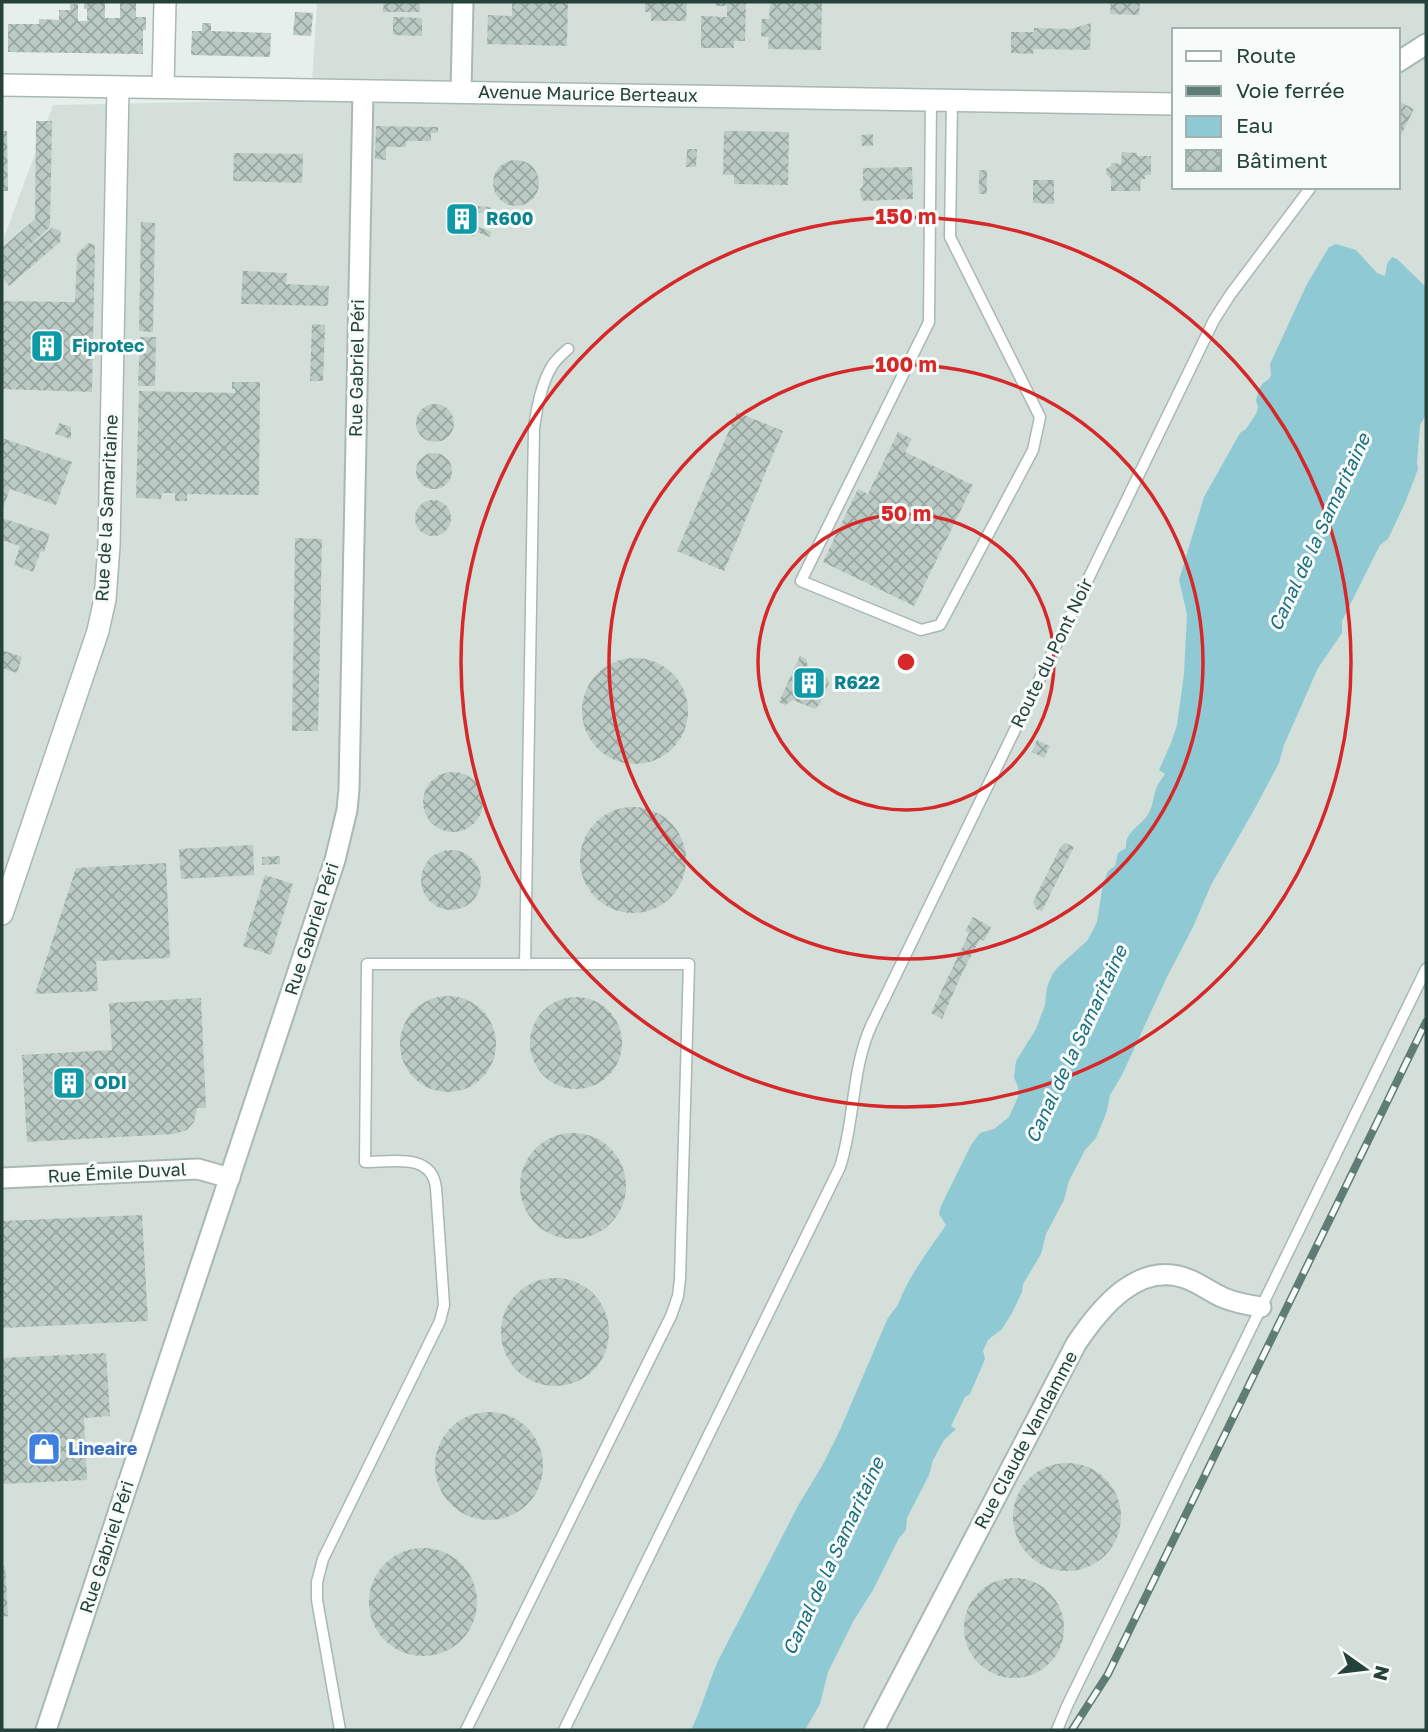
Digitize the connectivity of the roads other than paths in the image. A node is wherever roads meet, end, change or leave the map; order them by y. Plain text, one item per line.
1 (165, 2) edge
2 (463, 2) edge
3 (1426, 44) edge
4 (1400, 61) edge
5 (2, 85) edge
6 (118, 87) junction
7 (163, 88) junction
8 (363, 91) junction
9 (461, 92) junction
10 (941, 100) junction
11 (1172, 104) edge
12 (1310, 189) edge
13 (568, 349) dead end
14 (2, 914) edge
15 (525, 964) junction
16 (1426, 969) edge
17 (2, 1178) edge
18 (230, 1178) junction
19 (1261, 1307) junction
20 (46, 1730) edge
21 (340, 1730) edge
22 (466, 1730) edge
23 (564, 1730) edge
24 (874, 1730) edge
25 (1057, 1730) edge

1 - 7 street
2 - 9 street
3 - 4 street
5 - 6 street, Avenue Maurice Berteaux
6 - 7 street, Avenue Maurice Berteaux
6 - 14 street, Rue de la Samaritaine
7 - 8 street, Avenue Maurice Berteaux
8 - 9 street, Avenue Maurice Berteaux
8 - 18 street, Rue Gabriel Péri
9 - 10 street, Avenue Maurice Berteaux
10 - 10 lane
10 - 11 street, Avenue Maurice Berteaux
12 - 23 lane, Route du Pont Noir
13 - 15 lane
15 - 21 lane
15 - 22 lane
16 - 19 lane
17 - 18 street, Rue Émile Duval
18 - 20 street, Rue Gabriel Péri
19 - 24 street, Rue Claude Vandamme
19 - 25 lane

